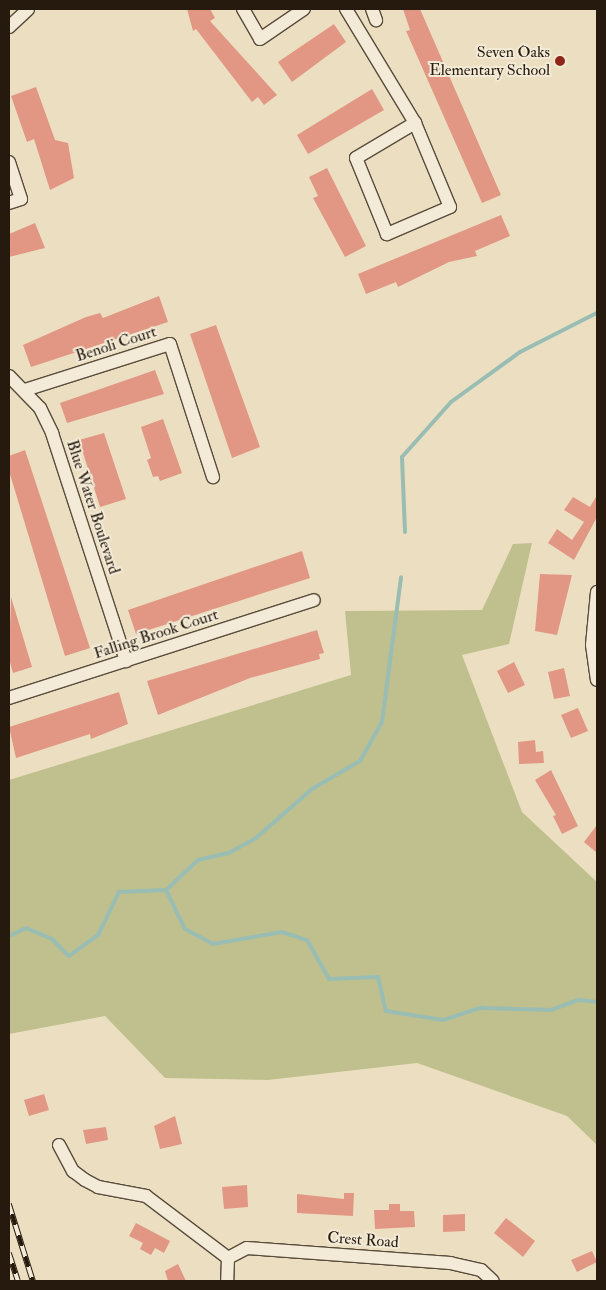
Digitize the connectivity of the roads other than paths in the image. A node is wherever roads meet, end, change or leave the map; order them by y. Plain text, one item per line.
1 (28, 9) edge
2 (243, 9) edge
3 (304, 9) edge
4 (346, 9) edge
5 (9, 27) edge
6 (415, 123) junction
7 (9, 162) edge
8 (9, 203) edge
9 (9, 376) edge
10 (25, 390) junction
11 (213, 477) dead end
12 (597, 592) edge
13 (314, 600) dead end
14 (595, 627) edge
15 (126, 661) junction
16 (597, 680) edge
17 (9, 698) edge
18 (59, 1145) dead end
19 (228, 1258) junction
20 (227, 1281) edge
21 (493, 1281) edge

1 - 5 street
2 - 3 street
4 - 6 street
6 - 6 street
7 - 8 street
9 - 10 street, Blue Water Boulevard
10 - 11 street, Benoli Court
10 - 15 street, Blue Water Boulevard
12 - 14 street
13 - 15 street, Falling Brook Court
14 - 16 street
15 - 17 street, Falling Brook Court
18 - 19 street
19 - 20 street
19 - 21 street, Crest Road

